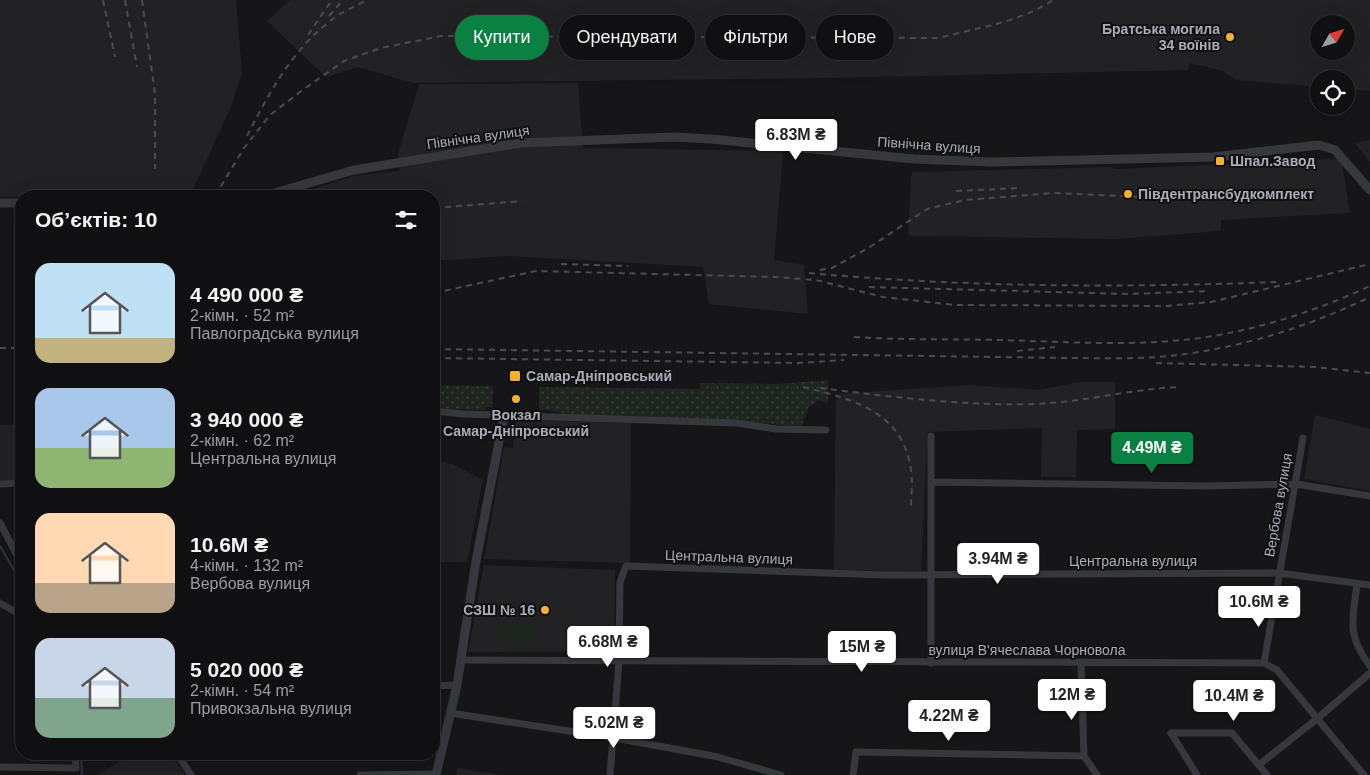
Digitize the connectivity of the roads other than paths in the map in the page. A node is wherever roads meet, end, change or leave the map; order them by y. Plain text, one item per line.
1 (285, 190) edge
2 (1370, 190) edge
3 (0, 203) edge
4 (15, 203) edge
5 (440, 411) edge
6 (504, 416) junction
7 (826, 430) dead end
8 (931, 436) dead end
9 (1302, 438) dead end
10 (931, 482) junction
11 (15, 483) edge
12 (0, 484) edge
13 (1296, 484) junction
14 (1370, 496) edge
15 (0, 523) edge
16 (15, 552) edge
17 (1279, 573) junction
18 (932, 575) junction
19 (1358, 584) junction
20 (1370, 585) edge
21 (0, 603) edge
22 (15, 612) edge
23 (460, 660) junction
24 (619, 661) junction
25 (931, 663) junction
26 (1081, 663) junction
27 (1264, 663) junction
28 (1370, 666) edge
29 (1370, 673) edge
30 (457, 685) junction
31 (440, 686) edge
32 (450, 713) junction
33 (1318, 718) junction
34 (615, 738) junction
35 (1084, 756) junction
36 (440, 757) edge
37 (75, 760) edge
38 (181, 760) edge
39 (439, 760) edge
40 (1260, 764) junction
41 (0, 767) edge
42 (1094, 773) edge
43 (191, 775) edge
44 (360, 775) edge
45 (436, 775) edge
46 (610, 775) edge
47 (781, 775) edge
48 (853, 775) edge
49 (1197, 775) edge
50 (1267, 775) edge
51 (1364, 775) edge

1 - 2 street, Північна вулиця
3 - 4 street
5 - 6 street
6 - 7 street
6 - 23 street
8 - 10 street
9 - 13 street, Вербова вулиця
10 - 13 street
10 - 18 street
11 - 12 street
13 - 14 street
13 - 17 street, Вербова вулиця
15 - 16 street
17 - 18 street, Центральна вулиця
17 - 19 street, Центральна вулиця
17 - 27 street, Вербова вулиця
18 - 24 street, Центральна вулиця
18 - 25 street
19 - 20 street, Центральна вулиця
19 - 28 street
21 - 22 street
23 - 24 street, вулиця В'ячеслава Чорновола
23 - 30 street
24 - 25 street, вулиця В'ячеслава Чорновола
24 - 34 street
25 - 26 street, вулиця В'ячеслава Чорновола
26 - 27 street, вулиця В'ячеслава Чорновола
26 - 35 street
27 - 33 street
29 - 33 street
30 - 31 street
30 - 32 street
32 - 34 street
32 - 36 street
33 - 40 street
33 - 51 street
34 - 46 street
34 - 47 street
35 - 42 street
35 - 48 street
37 - 41 street
38 - 43 street
39 - 45 street
40 - 49 street
40 - 50 street
44 - 45 street

